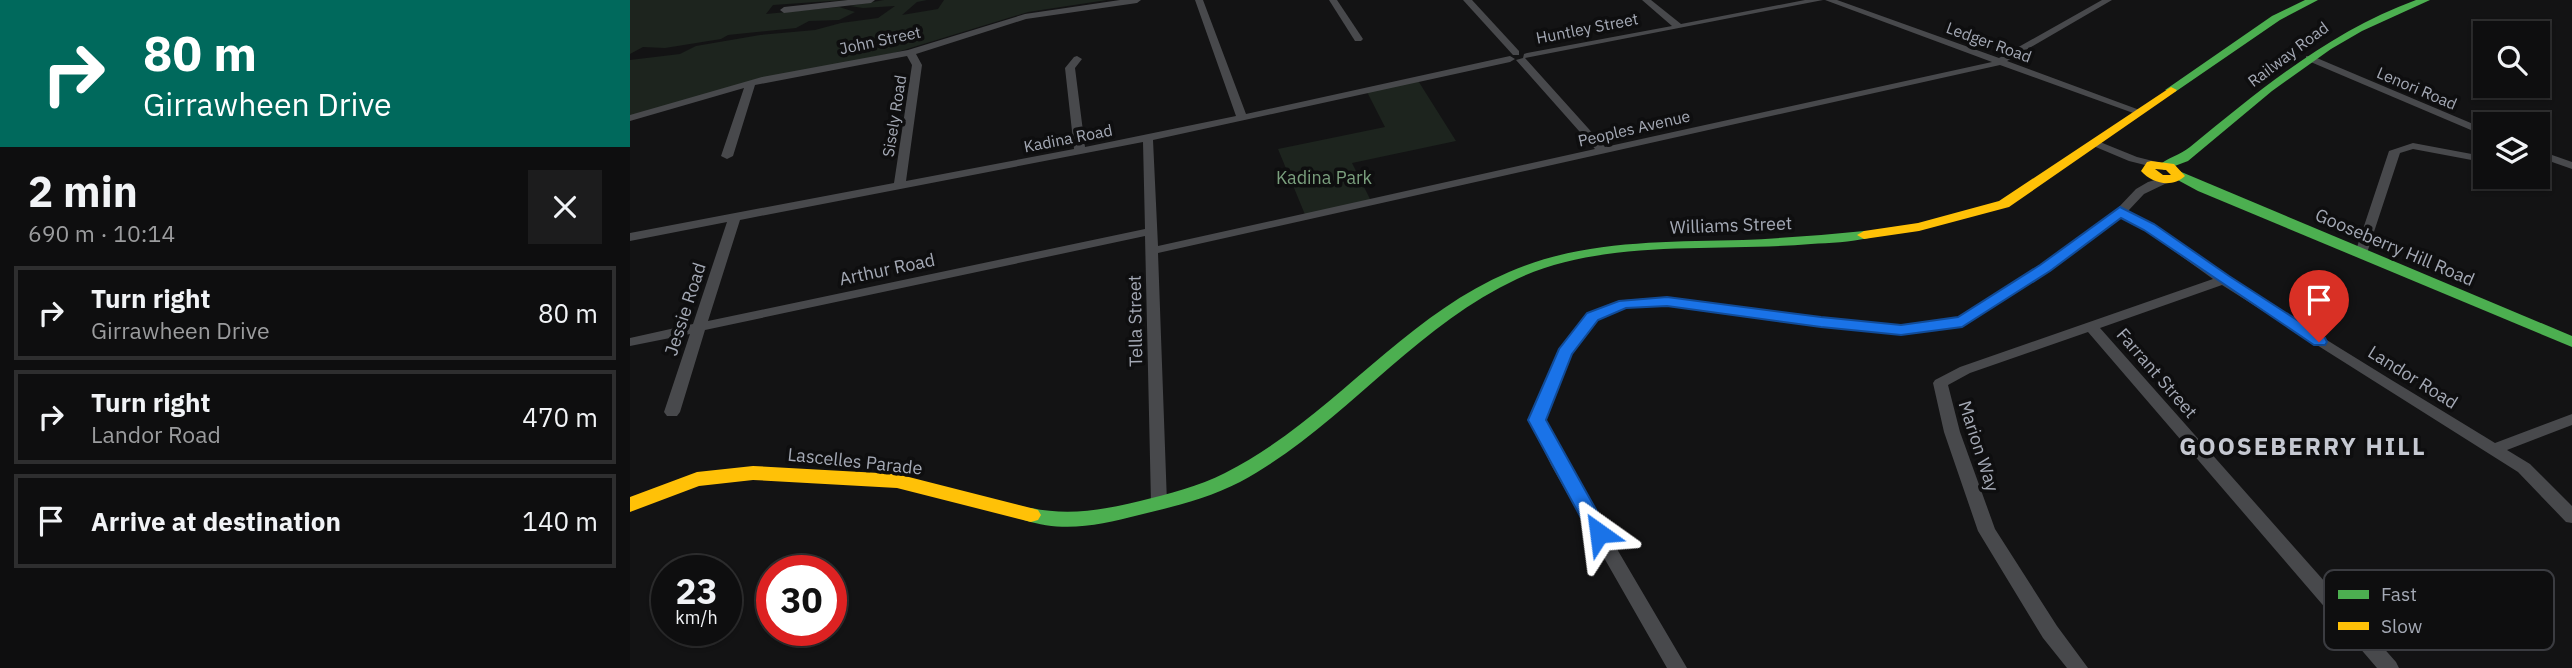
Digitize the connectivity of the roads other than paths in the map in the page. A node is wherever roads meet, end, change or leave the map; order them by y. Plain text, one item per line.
1 (871, 0) edge
2 (1137, 0) edge
3 (1199, 0) edge
4 (1333, 0) edge
5 (1467, 0) edge
6 (1646, 0) edge
7 (1819, 0) edge
8 (1829, 0) edge
9 (2108, 0) edge
10 (2314, 0) edge
11 (2425, 0) edge
12 (784, 9) dead end
13 (1679, 27) junction
14 (1358, 39) dead end
15 (910, 53) junction
16 (1518, 57) junction
17 (1077, 59) dead end
18 (2307, 60) junction
19 (1998, 62) junction
20 (751, 83) junction
21 (2140, 112) junction
22 (630, 118) edge
23 (1242, 118) junction
24 (2473, 128) edge
25 (1148, 138) junction
26 (2095, 143) junction
27 (1080, 151) junction
28 (1602, 151) junction
29 (727, 156) dead end
30 (2473, 157) edge
31 (2550, 158) edge
32 (2572, 166) edge
33 (2164, 172) junction
34 (899, 186) junction
35 (2120, 212) junction
36 (735, 217) junction
37 (1151, 231) junction
38 (630, 237) edge
39 (1152, 251) junction
40 (2361, 253) junction
41 (2223, 280) junction
42 (2090, 326) junction
43 (699, 328) junction
44 (630, 342) edge
45 (2572, 342) edge
46 (672, 412) dead end
47 (2572, 419) edge
48 (2494, 449) junction
49 (1159, 503) junction
50 (630, 505) edge
51 (2572, 517) edge
52 (2324, 594) edge
53 (2373, 650) edge
54 (1677, 668) edge
55 (2078, 668) edge
56 (2389, 668) edge

1 - 12 street
2 - 15 street, John Street
3 - 23 street
4 - 14 street
5 - 16 street
6 - 13 street
7 - 13 street, Huntley Street
8 - 19 street, Ledger Road
9 - 19 street, Peoples Avenue
10 - 21 street, Williams Street
11 - 18 street, Railway Road
13 - 16 street, Huntley Street
15 - 20 street, John Street
15 - 34 street, Sisely Road
16 - 23 street, Kadina Road
16 - 28 street
17 - 27 street
18 - 24 street, Lenori Road
18 - 33 street, Railway Road
19 - 21 street, Ledger Road
19 - 28 street, Peoples Avenue
20 - 22 street, John Street
20 - 29 street
21 - 26 street, Williams Street
23 - 25 street, Kadina Road
25 - 27 street, Kadina Road
25 - 37 street, Tella Street
26 - 33 street, Gooseberry Hill Road
26 - 49 street, Williams Street
27 - 34 street, Kadina Road
28 - 39 street, Peoples Avenue
30 - 40 street
31 - 32 street
33 - 35 street
33 - 40 street, Gooseberry Hill Road
34 - 36 street, Kadina Road
35 - 41 street, Landor Road
35 - 54 street
36 - 38 street, Kadina Road
36 - 43 street, Jessie Road
37 - 39 street, Tella Street
37 - 43 street, Arthur Road
39 - 49 street, Tella Street
40 - 45 street, Gooseberry Hill Road
41 - 42 street, Marion Way
41 - 48 street, Landor Road
42 - 52 street, Farrant Street
42 - 55 street, Marion Way
43 - 44 street, Arthur Road
43 - 46 street, Jessie Road
47 - 48 street
48 - 51 street, Landor Road
49 - 50 street, Lascelles Parade
53 - 56 street, Farrant Street

